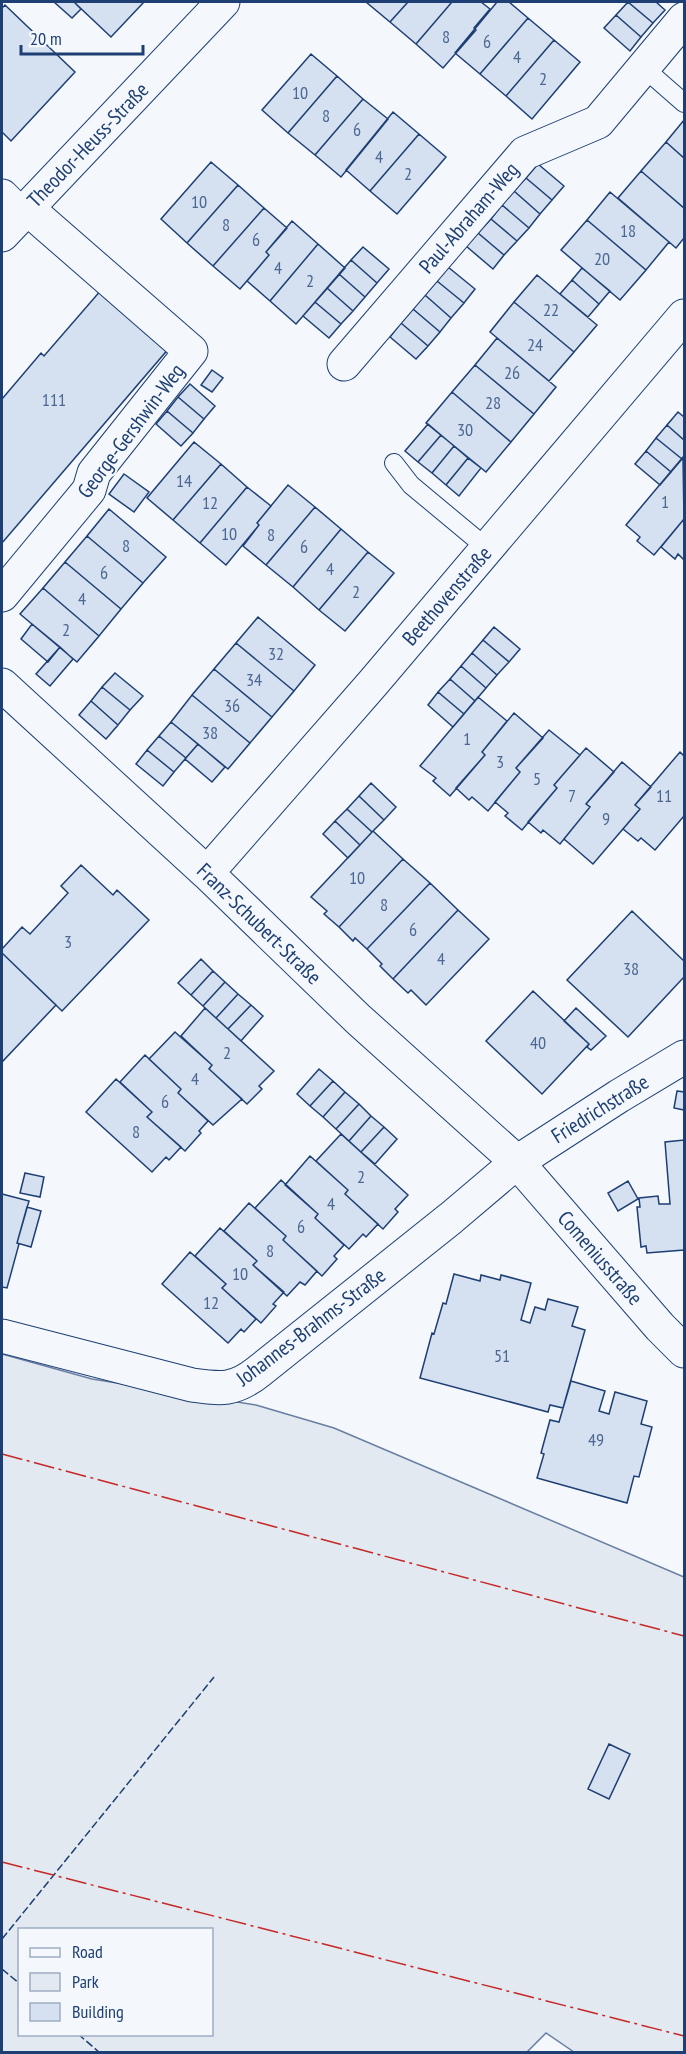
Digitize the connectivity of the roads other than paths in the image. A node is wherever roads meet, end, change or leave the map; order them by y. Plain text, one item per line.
1 (223, 2) edge
2 (684, 19) edge
3 (644, 68) junction
4 (684, 103) edge
5 (13, 214) edge
6 (684, 316) edge
7 (344, 364) dead end
8 (394, 463) dead end
9 (488, 549) junction
10 (2, 595) edge
11 (2, 685) edge
12 (207, 873) junction
13 (684, 1057) edge
14 (517, 1162) junction
15 (2, 1336) edge
16 (684, 1351) edge

1 - 5 street, Theodor-Heuss-Straße
2 - 3 street, Paul-Abraham-Weg
3 - 4 lane
3 - 7 street, Paul-Abraham-Weg
5 - 10 street, George-Gershwin-Weg
6 - 9 street, Beethovenstraße
8 - 9 lane
9 - 12 street, Beethovenstraße
11 - 12 street, Franz-Schubert-Straße
12 - 14 street, Franz-Schubert-Straße
13 - 14 street, Friedrichstraße
14 - 15 street, Johannes-Brahms-Straße
14 - 16 street, Comeniusstraße

